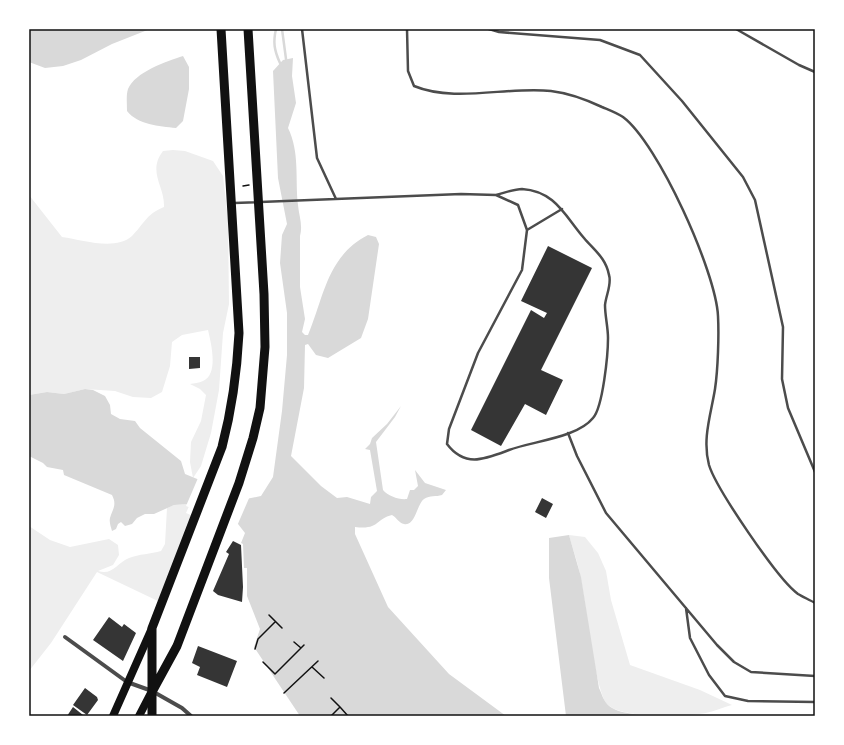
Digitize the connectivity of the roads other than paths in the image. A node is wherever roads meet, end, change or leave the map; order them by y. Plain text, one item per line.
1 (221, 29) edge
2 (248, 29) edge
3 (302, 29) edge
4 (407, 29) edge
5 (489, 29) edge
6 (736, 29) edge
7 (815, 72) edge
8 (496, 195) junction
9 (336, 200) junction
10 (259, 202) junction
11 (232, 204) junction
12 (562, 209) junction
13 (527, 230) junction
14 (568, 433) junction
15 (815, 472) edge
16 (815, 603) edge
17 (685, 607) junction
18 (152, 628) junction
19 (65, 637) dead end
20 (815, 676) edge
21 (127, 682) junction
22 (152, 691) junction
23 (815, 702) edge
24 (113, 716) edge
25 (139, 716) edge
26 (152, 716) edge
27 (192, 716) edge

1 - 11 main road
2 - 10 main road
3 - 9 lane
4 - 16 lane
5 - 15 lane
6 - 7 lane
8 - 9 lane
8 - 12 lane
8 - 13 lane
9 - 10 lane
10 - 11 lane
10 - 22 main road
11 - 18 main road
12 - 13 lane
12 - 14 lane
13 - 14 lane
14 - 17 lane
17 - 20 lane
17 - 23 lane
18 - 21 main road
18 - 22 main road
19 - 21 street
21 - 22 street
21 - 24 main road
22 - 25 main road
22 - 26 main road
22 - 27 street

